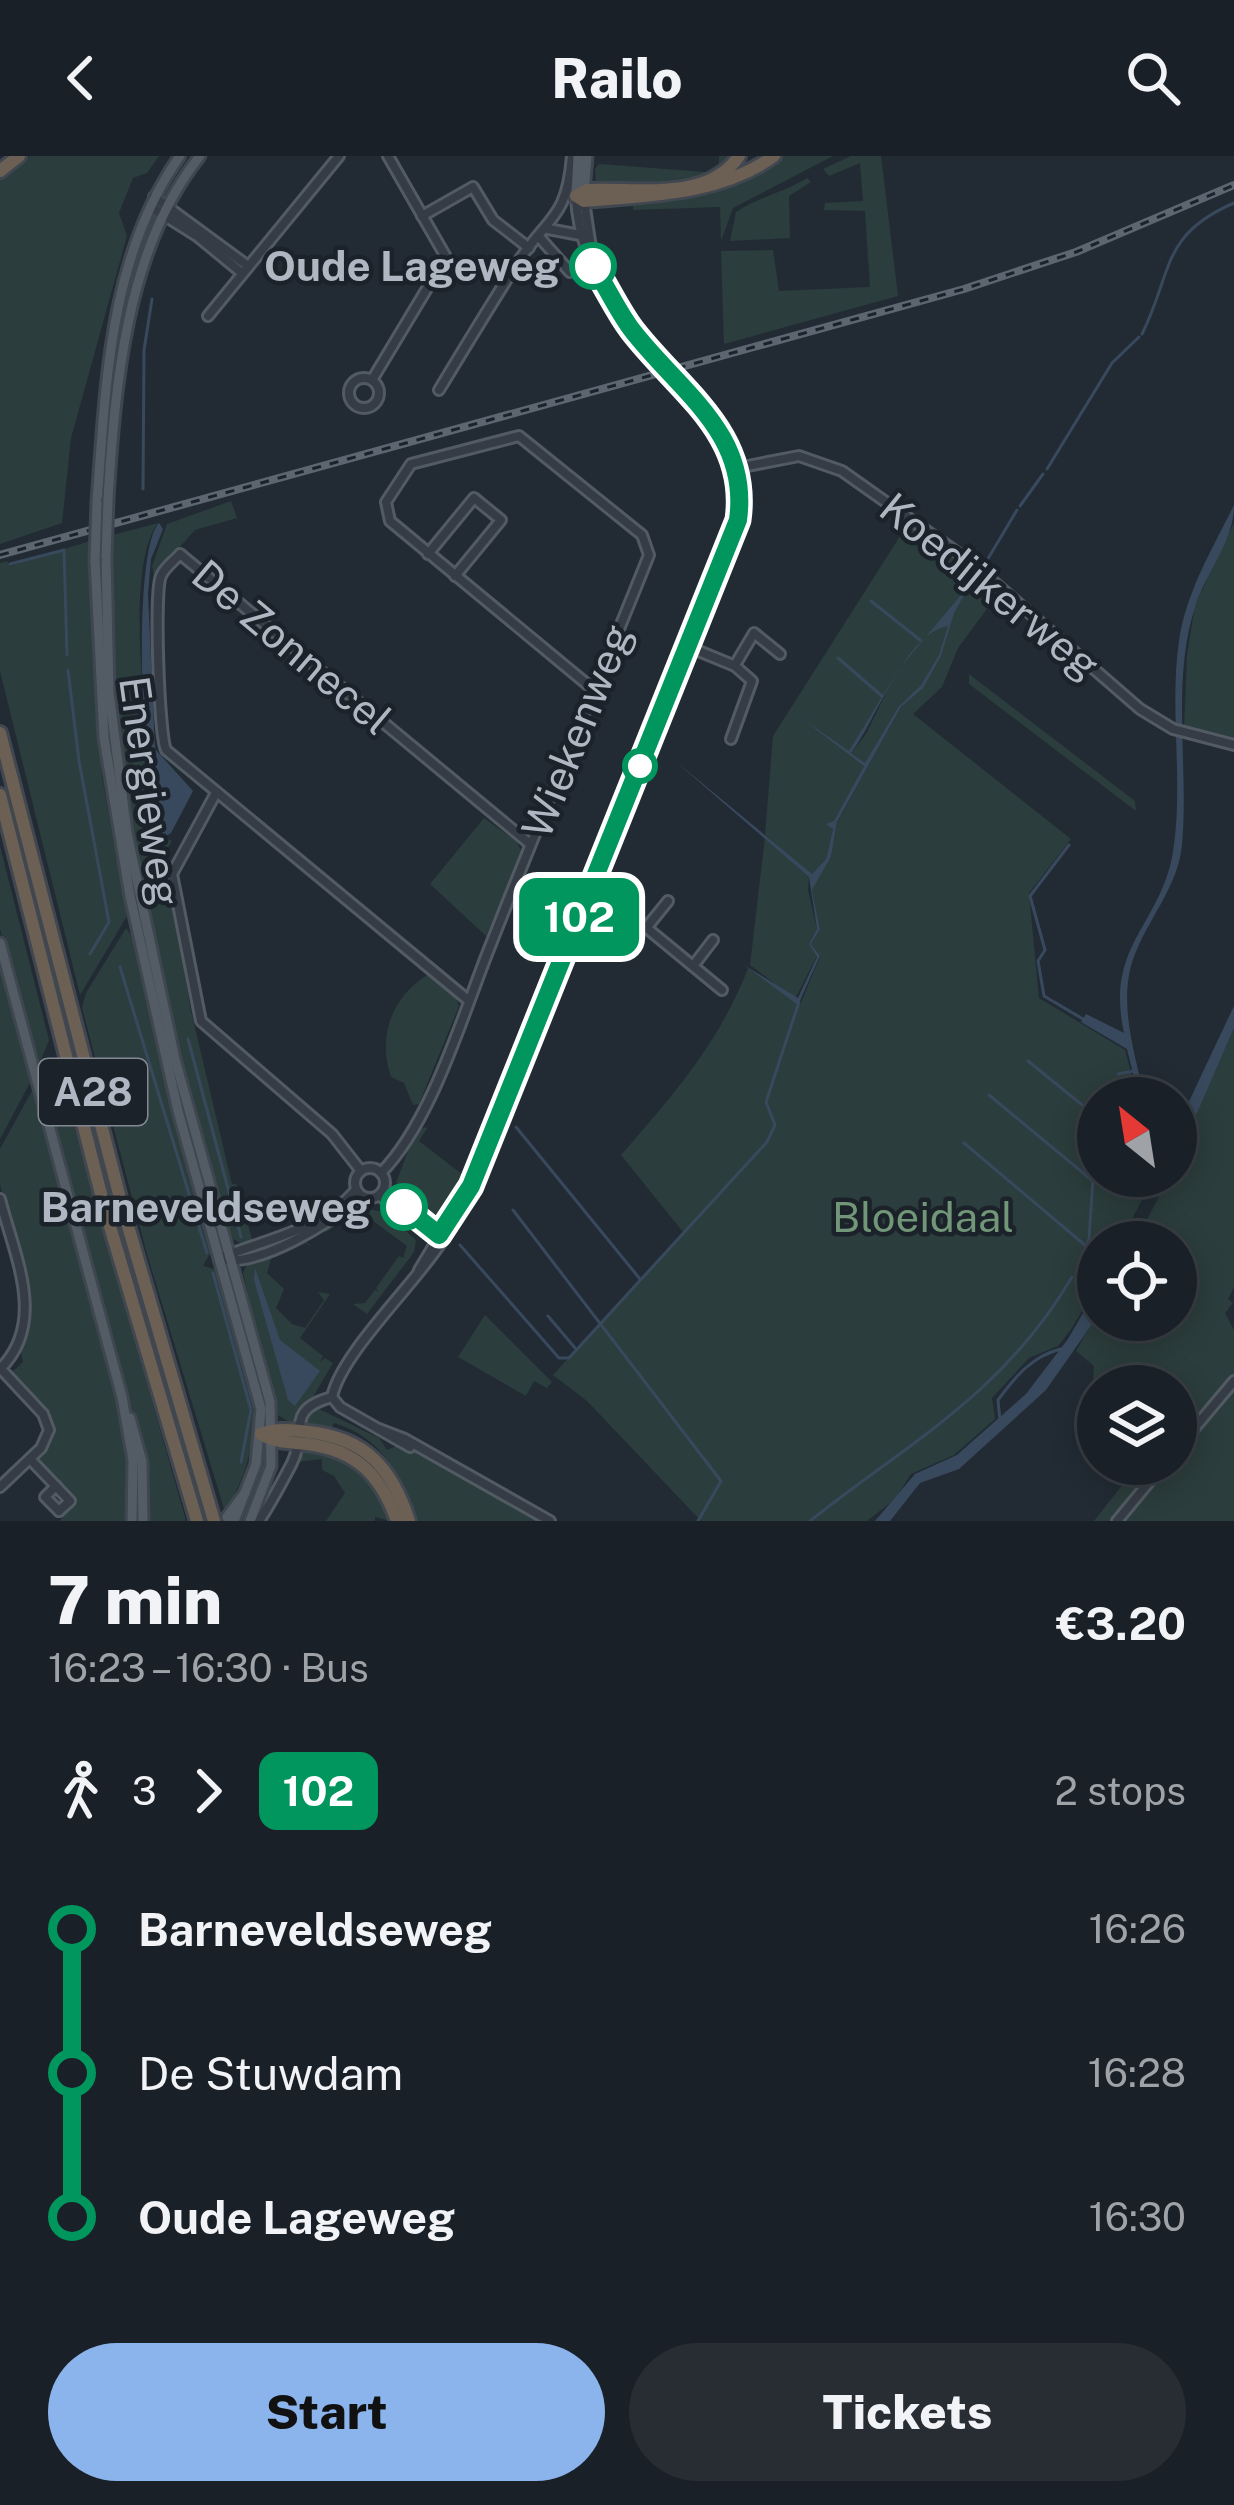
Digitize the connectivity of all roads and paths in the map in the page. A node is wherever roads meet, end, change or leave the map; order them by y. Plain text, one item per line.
1 (19, 156) edge
2 (180, 156) edge
3 (200, 156) edge
4 (339, 156) edge
5 (388, 156) edge
6 (574, 156) edge
7 (587, 156) edge
8 (739, 156) edge
9 (774, 156) edge
10 (0, 171) edge
11 (582, 196) junction
12 (153, 202) junction
13 (166, 209) junction
14 (422, 216) junction
15 (548, 229) junction
16 (583, 234) junction
17 (540, 238) junction
18 (529, 248) junction
19 (245, 270) junction
20 (571, 272) dead end
21 (208, 316) dead end
22 (373, 380) dead end
23 (439, 390) dead end
24 (737, 468) junction
25 (103, 501) junction
26 (428, 554) junction
27 (100, 559) junction
28 (455, 576) junction
29 (688, 647) junction
30 (780, 653) dead end
31 (735, 666) junction
32 (595, 690) junction
33 (1, 734) edge
34 (731, 739) dead end
35 (1234, 745) edge
36 (216, 793) junction
37 (0, 795) edge
38 (530, 844) junction
39 (591, 889) junction
40 (668, 901) dead end
41 (647, 927) junction
42 (713, 940) dead end
43 (0, 943) edge
44 (693, 966) junction
45 (722, 990) dead end
46 (468, 1000) junction
47 (361, 1171) junction
48 (381, 1173) junction
49 (381, 1192) junction
50 (360, 1194) junction
51 (0, 1198) edge
52 (439, 1239) junction
53 (227, 1259) junction
54 (0, 1369) edge
55 (1234, 1381) edge
56 (122, 1396) junction
57 (332, 1397) junction
58 (1197, 1425) edge
59 (268, 1435) junction
60 (297, 1437) junction
61 (30, 1459) junction
62 (1147, 1485) edge
63 (56, 1486) junction
64 (0, 1487) edge
65 (58, 1516) edge
66 (240, 1519) edge
67 (132, 1521) edge
68 (143, 1521) edge
69 (197, 1521) edge
70 (397, 1521) edge
71 (409, 1521) edge
72 (550, 1521) edge
73 (1117, 1521) edge

1 - 10 highway
2 - 12 main road, Energieweg
3 - 13 main road, Energieweg
4 - 19 street
5 - 14 street
6 - 11 main road
6 - 15 street
7 - 11 main road
8 - 11 highway
9 - 11 highway
11 - 16 street
12 - 13 street
12 - 25 main road, Energieweg
13 - 19 street
13 - 25 main road, Energieweg
14 - 18 street
14 - 22 street
15 - 16 street
15 - 17 street
16 - 24 street
17 - 18 street
17 - 20 street
18 - 23 street
19 - 21 street
24 - 29 street
24 - 35 street, Koedijkerweg
25 - 27 main road, Energieweg, bridge
26 - 28 street
26 - 28 street
26 - 32 street, Wiekenweg
27 - 53 main road, Energieweg
27 - 53 main road, Energieweg
28 - 32 street
29 - 31 street
29 - 39 street
30 - 31 street
31 - 34 street
32 - 38 street, Wiekenweg
33 - 66 highway, A28
36 - 38 street, De Zonnecel
36 - 46 street, De Zonnecel
36 - 47 street
37 - 69 highway, A28
38 - 46 street, Wiekenweg
39 - 41 street
39 - 52 street
40 - 41 street
41 - 44 street
42 - 44 street
43 - 56 main road
44 - 45 street
46 - 48 street, Wiekenweg
47 - 48 street
47 - 50 street
48 - 49 street
49 - 50 street
49 - 52 street
50 - 53 street
51 - 54 street
52 - 57 street
53 - 59 main road, Energieweg
54 - 61 street
55 - 58 street
56 - 67 main road
56 - 68 main road
57 - 60 street
57 - 72 street
59 - 60 highway
59 - 66 main road
59 - 66 main road
60 - 66 street
60 - 70 highway
60 - 71 highway
61 - 63 street
61 - 64 street
62 - 73 street
63 - 65 street
63 - 65 street

